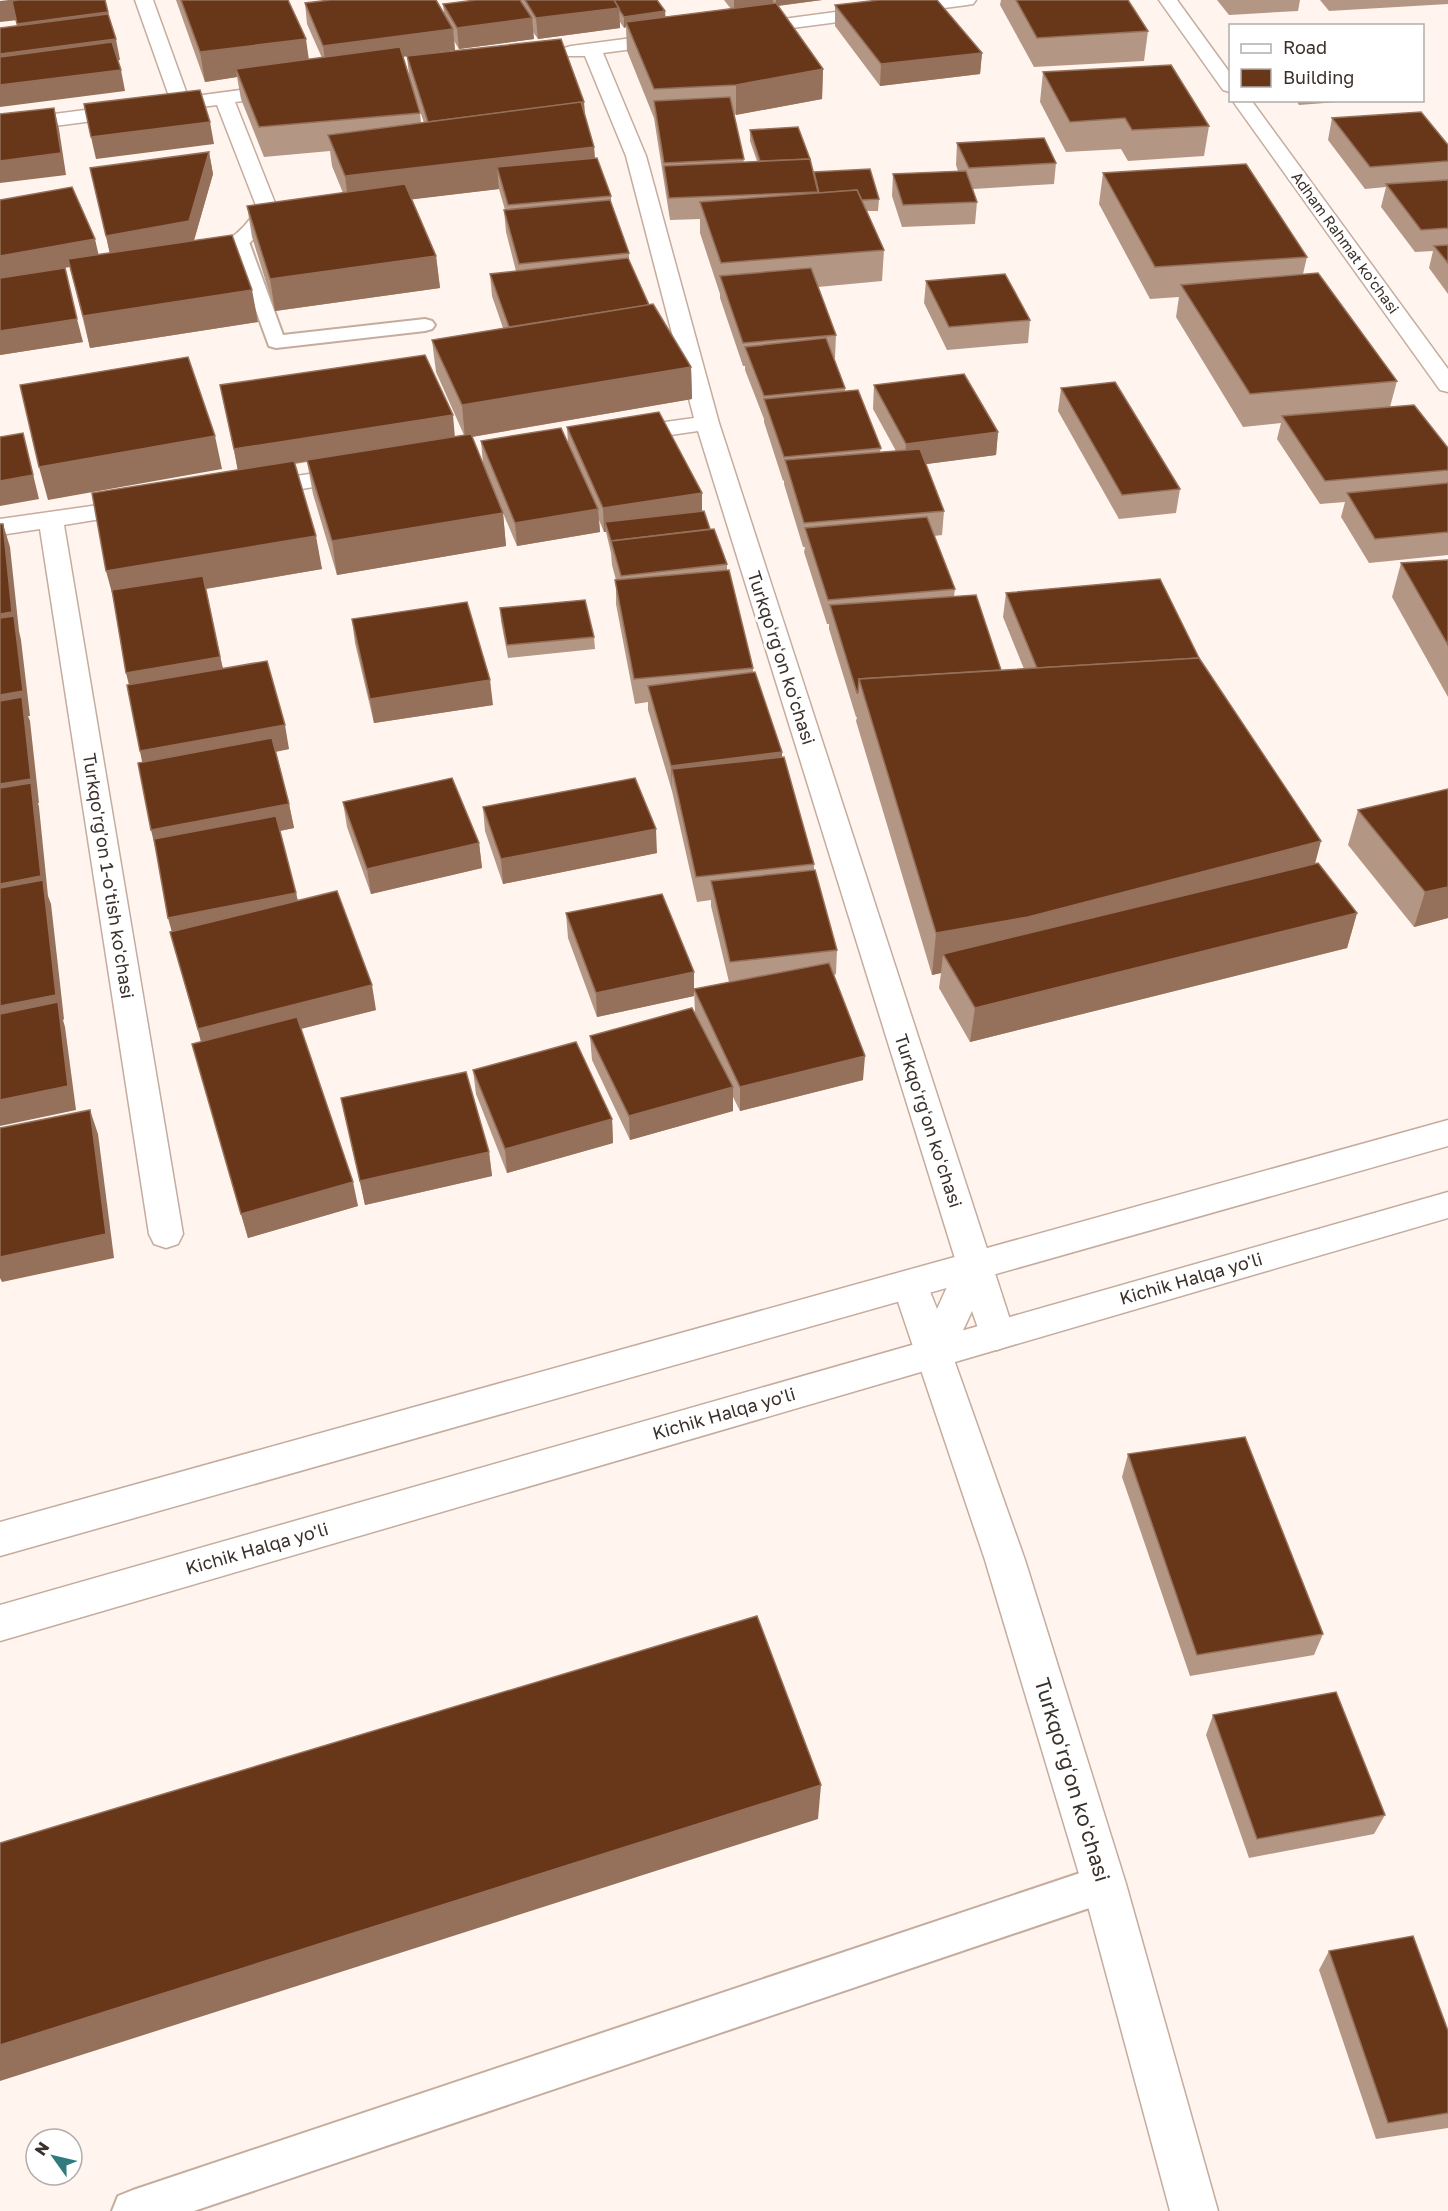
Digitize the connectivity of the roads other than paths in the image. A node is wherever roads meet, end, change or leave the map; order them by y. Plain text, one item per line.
1 (144, 0) edge
2 (968, 0) edge
3 (1168, 0) edge
4 (733, 31) edge
5 (686, 37) edge
6 (592, 49) junction
7 (556, 54) edge
8 (1229, 85) edge
9 (307, 87) edge
10 (224, 98) junction
11 (1242, 102) edge
12 (181, 103) junction
13 (0, 127) edge
14 (240, 242) junction
15 (171, 265) edge
16 (425, 325) dead end
17 (1448, 385) edge
18 (706, 423) junction
19 (601, 438) edge
20 (379, 471) edge
21 (238, 491) edge
22 (168, 502) edge
23 (51, 519) junction
24 (0, 527) edge
25 (1448, 1133) edge
26 (1448, 1204) edge
27 (166, 1234) dead end
28 (975, 1265) junction
29 (910, 1284) junction
30 (997, 1335) junction
31 (934, 1354) junction
32 (0, 1539) edge
33 (0, 1623) edge
34 (1104, 1884) junction
35 (133, 2211) edge
36 (1194, 2211) edge

1 - 12 main road
2 - 4 main road
3 - 8 main road
5 - 6 main road
6 - 7 main road
6 - 18 main road, Turkqoʻrgʻon koʻchasi
9 - 10 main road
10 - 12 main road
10 - 14 main road
11 - 17 main road, Adham Rahmat ko'chasi
12 - 13 main road
14 - 15 main road
14 - 16 lane
18 - 19 main road
18 - 28 main road, Turkqoʻrgʻon koʻchasi
20 - 21 main road
22 - 23 main road
23 - 24 main road
23 - 27 main road, Turkqo'rg'on 1-o'tish ko'chasi
25 - 28 main road
26 - 30 main road, Kichik Halqa yo'li
28 - 29 main road
28 - 30 main road, Turkqoʻrgʻon koʻchasi
28 - 31 main road
29 - 31 main road, Turkqoʻrgʻon koʻchasi
29 - 32 main road
30 - 31 main road, Kichik Halqa yo'li
31 - 33 main road, Kichik Halqa yo'li
31 - 34 main road, Turkqoʻrgʻon koʻchasi
34 - 35 lane
34 - 36 main road, Turkqoʻrgʻon koʻchasi

